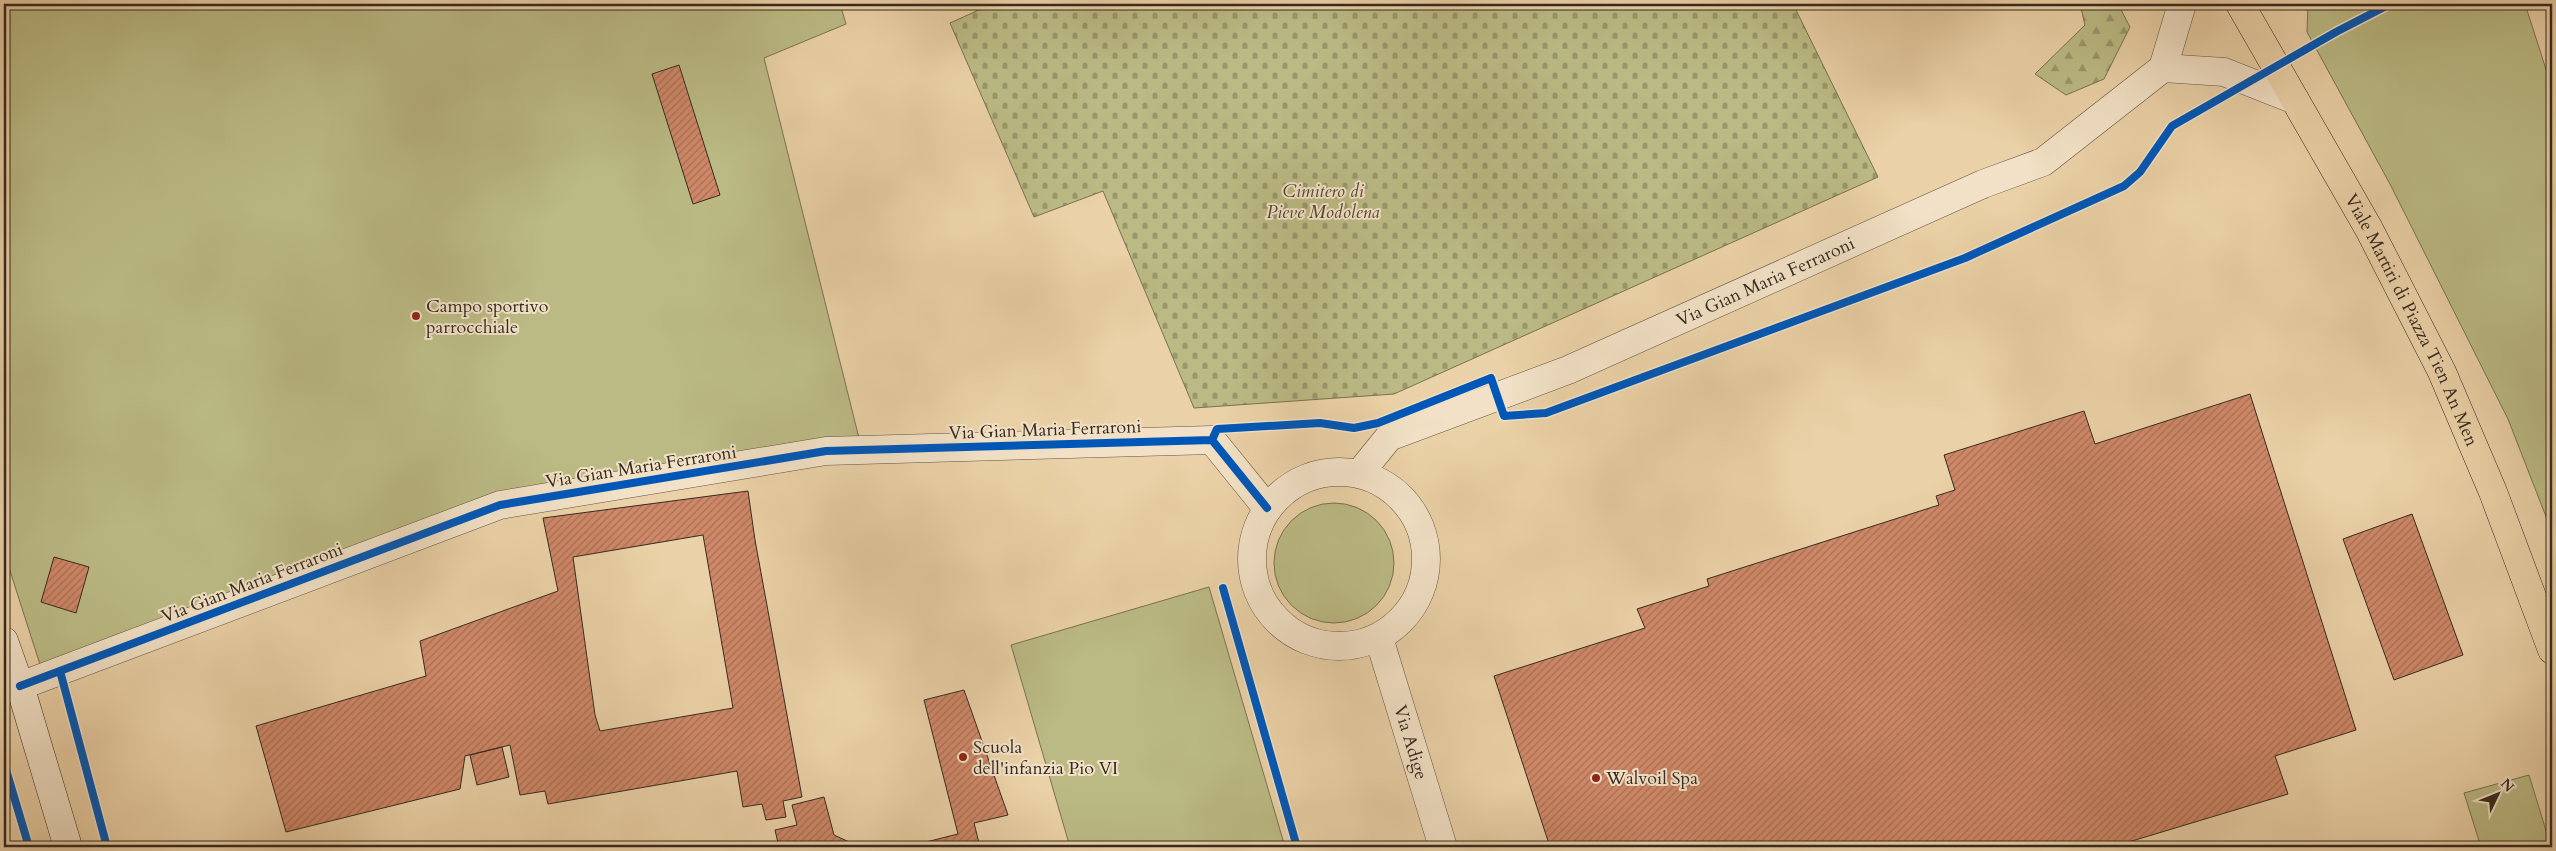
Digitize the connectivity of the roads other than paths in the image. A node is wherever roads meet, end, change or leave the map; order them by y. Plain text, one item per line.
1 (2182, 4) edge
2 (2240, 4) edge
3 (2163, 68) junction
4 (2295, 100) junction
5 (1359, 474) junction
6 (1267, 508) junction
7 (1379, 638) junction
8 (4, 641) edge
9 (2552, 650) edge
10 (20, 686) junction
11 (68, 847) edge
12 (1443, 847) edge

1 - 3 street
2 - 4 main road, Viale Martiri di Piazza Tien An Men
3 - 4 street
3 - 5 street, Via Gian Maria Ferraroni
4 - 9 main road, Viale Martiri di Piazza Tien An Men
5 - 6 street
5 - 7 street
6 - 7 street
6 - 10 street, Via Gian Maria Ferraroni
7 - 12 street, Via Adige
8 - 10 street
10 - 11 street

